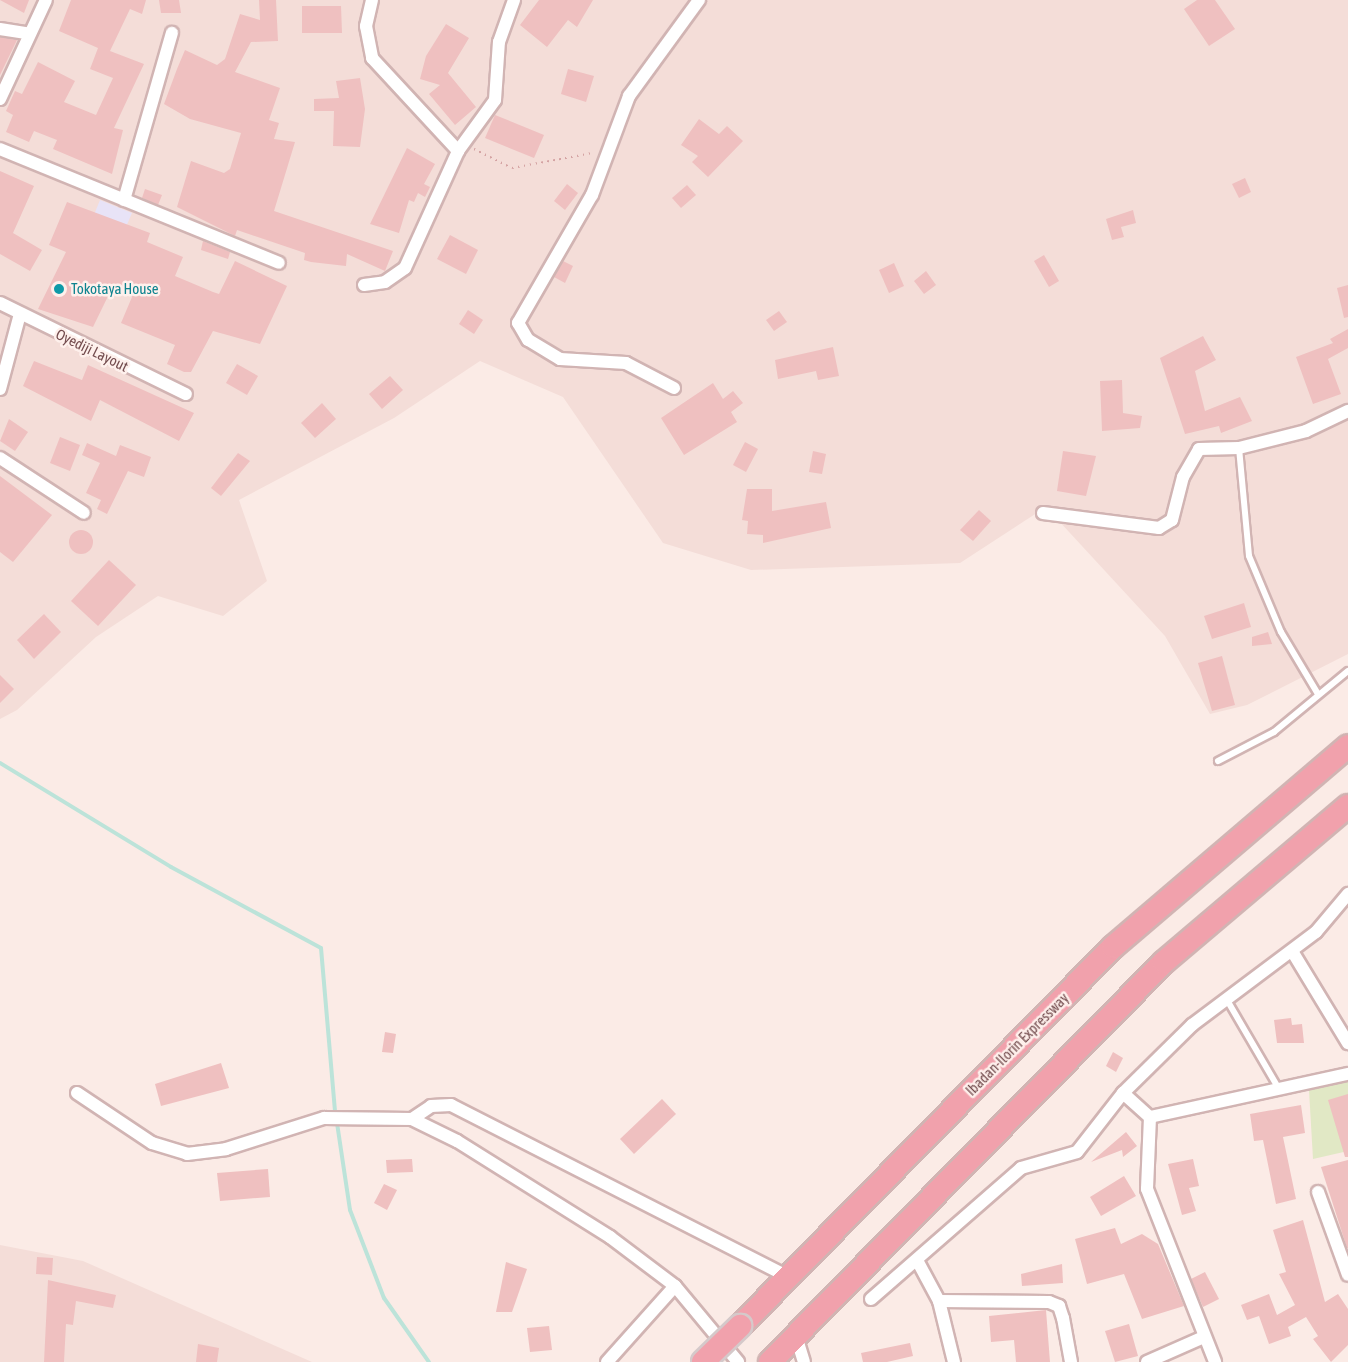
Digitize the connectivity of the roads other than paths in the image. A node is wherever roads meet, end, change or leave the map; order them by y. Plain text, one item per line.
1 (46, 0) edge
2 (372, 0) edge
3 (514, 0) edge
4 (699, 0) edge
5 (0, 28) edge
6 (172, 33) dead end
7 (30, 34) junction
8 (0, 99) edge
9 (461, 146) junction
10 (0, 149) edge
11 (124, 200) junction
12 (279, 263) dead end
13 (364, 285) dead end
14 (0, 303) edge
15 (20, 314) junction
16 (674, 388) dead end
17 (0, 389) edge
18 (186, 394) dead end
19 (1348, 411) edge
20 (1239, 448) junction
21 (0, 458) edge
22 (84, 513) dead end
23 (1043, 513) dead end
24 (1348, 671) edge
25 (1318, 694) junction
26 (1348, 746) edge
27 (1218, 761) dead end
28 (1348, 806) edge
29 (1348, 894) edge
30 (1292, 951) junction
31 (1227, 1000) junction
32 (1348, 1043) edge
33 (1348, 1074) edge
34 (1281, 1092) junction
35 (77, 1093) dead end
36 (1123, 1093) junction
37 (1150, 1117) junction
38 (412, 1119) junction
39 (1318, 1191) dead end
40 (918, 1262) junction
41 (1348, 1275) edge
42 (788, 1277) junction
43 (675, 1286) junction
44 (872, 1299) dead end
45 (939, 1301) junction
46 (796, 1336) junction
47 (1204, 1337) junction
48 (607, 1362) edge
49 (703, 1362) edge
50 (738, 1362) edge
51 (770, 1362) edge
52 (804, 1362) edge
53 (954, 1362) edge
54 (1071, 1362) edge
55 (1147, 1362) edge
56 (1215, 1362) edge

1 - 7 street
2 - 9 street
3 - 9 street
4 - 16 street
5 - 7 street
6 - 11 street
7 - 8 street
9 - 13 street
10 - 11 street
11 - 12 street
14 - 15 street, Oyediji Layout
15 - 17 street
15 - 18 street, Oyediji Layout
19 - 20 street
20 - 23 street
20 - 25 lane
21 - 22 street
24 - 25 lane
25 - 27 lane
26 - 42 highway, Ibadan-Ilorin Expressway
28 - 46 highway
29 - 30 street
30 - 31 street
30 - 32 street
31 - 34 lane
31 - 36 street
33 - 34 street
34 - 37 street
35 - 38 street
36 - 37 street
36 - 40 street
37 - 47 street
38 - 42 street
38 - 43 street
39 - 41 street
40 - 44 street
40 - 45 street
42 - 49 highway, Ibadan-Ilorin Expressway, bridge
43 - 48 street
43 - 50 street
45 - 53 street
45 - 54 street
46 - 51 highway
46 - 52 street
47 - 55 street
47 - 56 street

